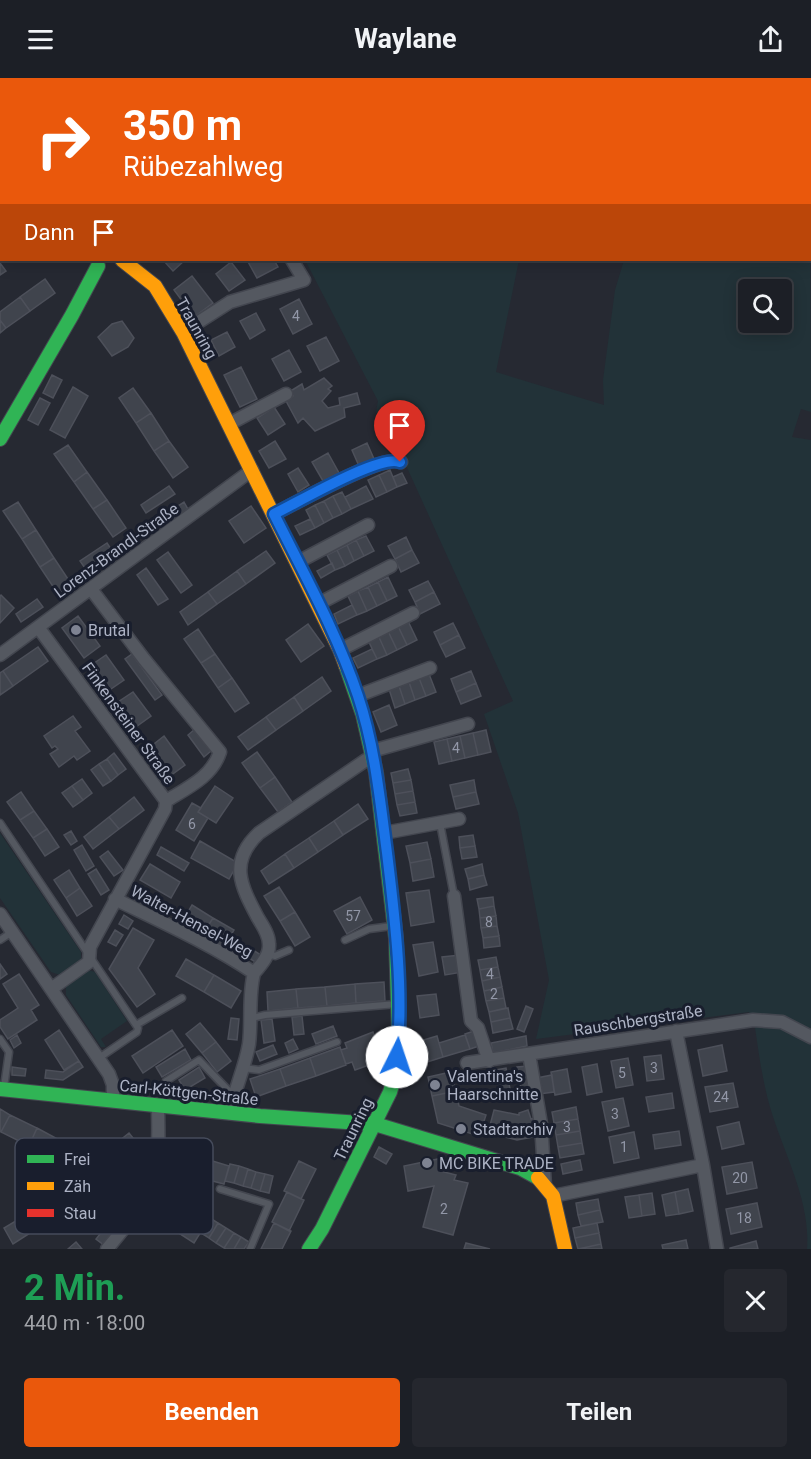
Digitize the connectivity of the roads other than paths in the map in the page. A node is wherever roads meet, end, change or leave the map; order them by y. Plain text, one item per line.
1 (119, 261) edge
2 (122, 261) edge
3 (293, 261) edge
4 (94, 262) edge
5 (183, 332) junction
6 (286, 394) dead end
7 (229, 424) junction
8 (0, 439) edge
9 (400, 462) dead end
10 (252, 470) junction
11 (274, 514) junction
12 (368, 525) dead end
13 (298, 562) junction
14 (391, 566) dead end
15 (91, 589) junction
16 (318, 604) junction
17 (413, 613) dead end
18 (38, 627) junction
19 (340, 650) junction
20 (0, 655) edge
21 (430, 668) dead end
22 (357, 696) junction
23 (468, 724) dead end
24 (373, 755) junction
25 (166, 801) junction
26 (459, 819) dead end
27 (440, 822) junction
28 (0, 824) edge
29 (384, 833) junction
30 (454, 896) joint
31 (115, 899) junction
32 (0, 914) edge
33 (395, 925) junction
34 (12, 932) junction
35 (0, 940) edge
36 (345, 940) dead end
37 (289, 950) dead end
38 (89, 954) junction
39 (267, 954) junction
40 (254, 973) junction
41 (51, 989) junction
42 (182, 998) dead end
43 (398, 1004) junction
44 (252, 1018) junction
45 (136, 1025) junction
46 (676, 1031) junction
47 (811, 1037) edge
48 (0, 1039) edge
49 (337, 1042) dead end
50 (530, 1054) junction
51 (99, 1058) junction
52 (489, 1060) junction
53 (467, 1063) dead end
54 (242, 1068) junction
55 (166, 1081) dead end
56 (2, 1090) edge
57 (234, 1094) junction
58 (113, 1101) junction
59 (158, 1106) junction
60 (230, 1113) junction
61 (375, 1124) junction
62 (157, 1138) edge
63 (703, 1165) junction
64 (220, 1189) dead end
65 (549, 1191) junction
66 (118, 1234) edge
67 (107, 1249) edge
68 (250, 1249) edge
69 (309, 1249) edge
70 (565, 1249) edge
71 (717, 1249) edge

1 - 4 street
2 - 5 street, Traunring
3 - 5 street
4 - 8 street
5 - 7 street, Traunring
6 - 7 street
7 - 10 street, Traunring
9 - 11 street
10 - 11 street, Traunring
10 - 15 street, Lorenz-Brandl-Straße
11 - 13 street, Traunring
12 - 13 street
13 - 16 street, Traunring
14 - 16 street
15 - 18 street, Lorenz-Brandl-Straße
15 - 25 street
16 - 19 street, Traunring
17 - 19 street
18 - 20 street, Lorenz-Brandl-Straße
18 - 25 street, Finkensteiner Straße
19 - 22 street, Traunring
21 - 22 street
22 - 24 street, Traunring
23 - 24 street
24 - 29 street, Traunring
24 - 39 street
25 - 31 street, Finkensteiner Straße
26 - 27 street
27 - 29 street
27 - 30 lane
28 - 38 lane
29 - 33 street, Traunring
30 - 52 street
31 - 38 street, Finkensteiner Straße
31 - 40 street, Walter-Hensel-Weg
32 - 34 street
33 - 36 lane
33 - 43 street, Traunring
34 - 35 lane
34 - 41 street
37 - 39 lane
38 - 41 street, Finkensteiner Straße
38 - 45 lane
39 - 40 street
40 - 44 street, Walter-Hensel-Weg
41 - 51 street
42 - 45 lane
43 - 44 lane
43 - 61 street, Traunring
44 - 54 street, Walter-Hensel-Weg
45 - 51 lane
46 - 47 street, Rauschbergstraße
46 - 50 street, Rauschbergstraße
46 - 63 street
48 - 56 lane
49 - 54 lane
50 - 52 street, Rauschbergstraße
50 - 65 street
51 - 58 street
52 - 53 street, Rauschbergstraße
54 - 57 street, Walter-Hensel-Weg
55 - 57 lane
56 - 58 street, Carl-Köttgen-Straße
57 - 60 street, Walter-Hensel-Weg
58 - 59 street, Carl-Köttgen-Straße
59 - 60 street, Carl-Köttgen-Straße
59 - 62 street
60 - 61 street, Carl-Köttgen-Straße
61 - 65 street, Carl-Köttgen-Straße
61 - 69 street, Traunring
63 - 65 street
63 - 71 street
64 - 68 lane
65 - 70 street
66 - 67 street

